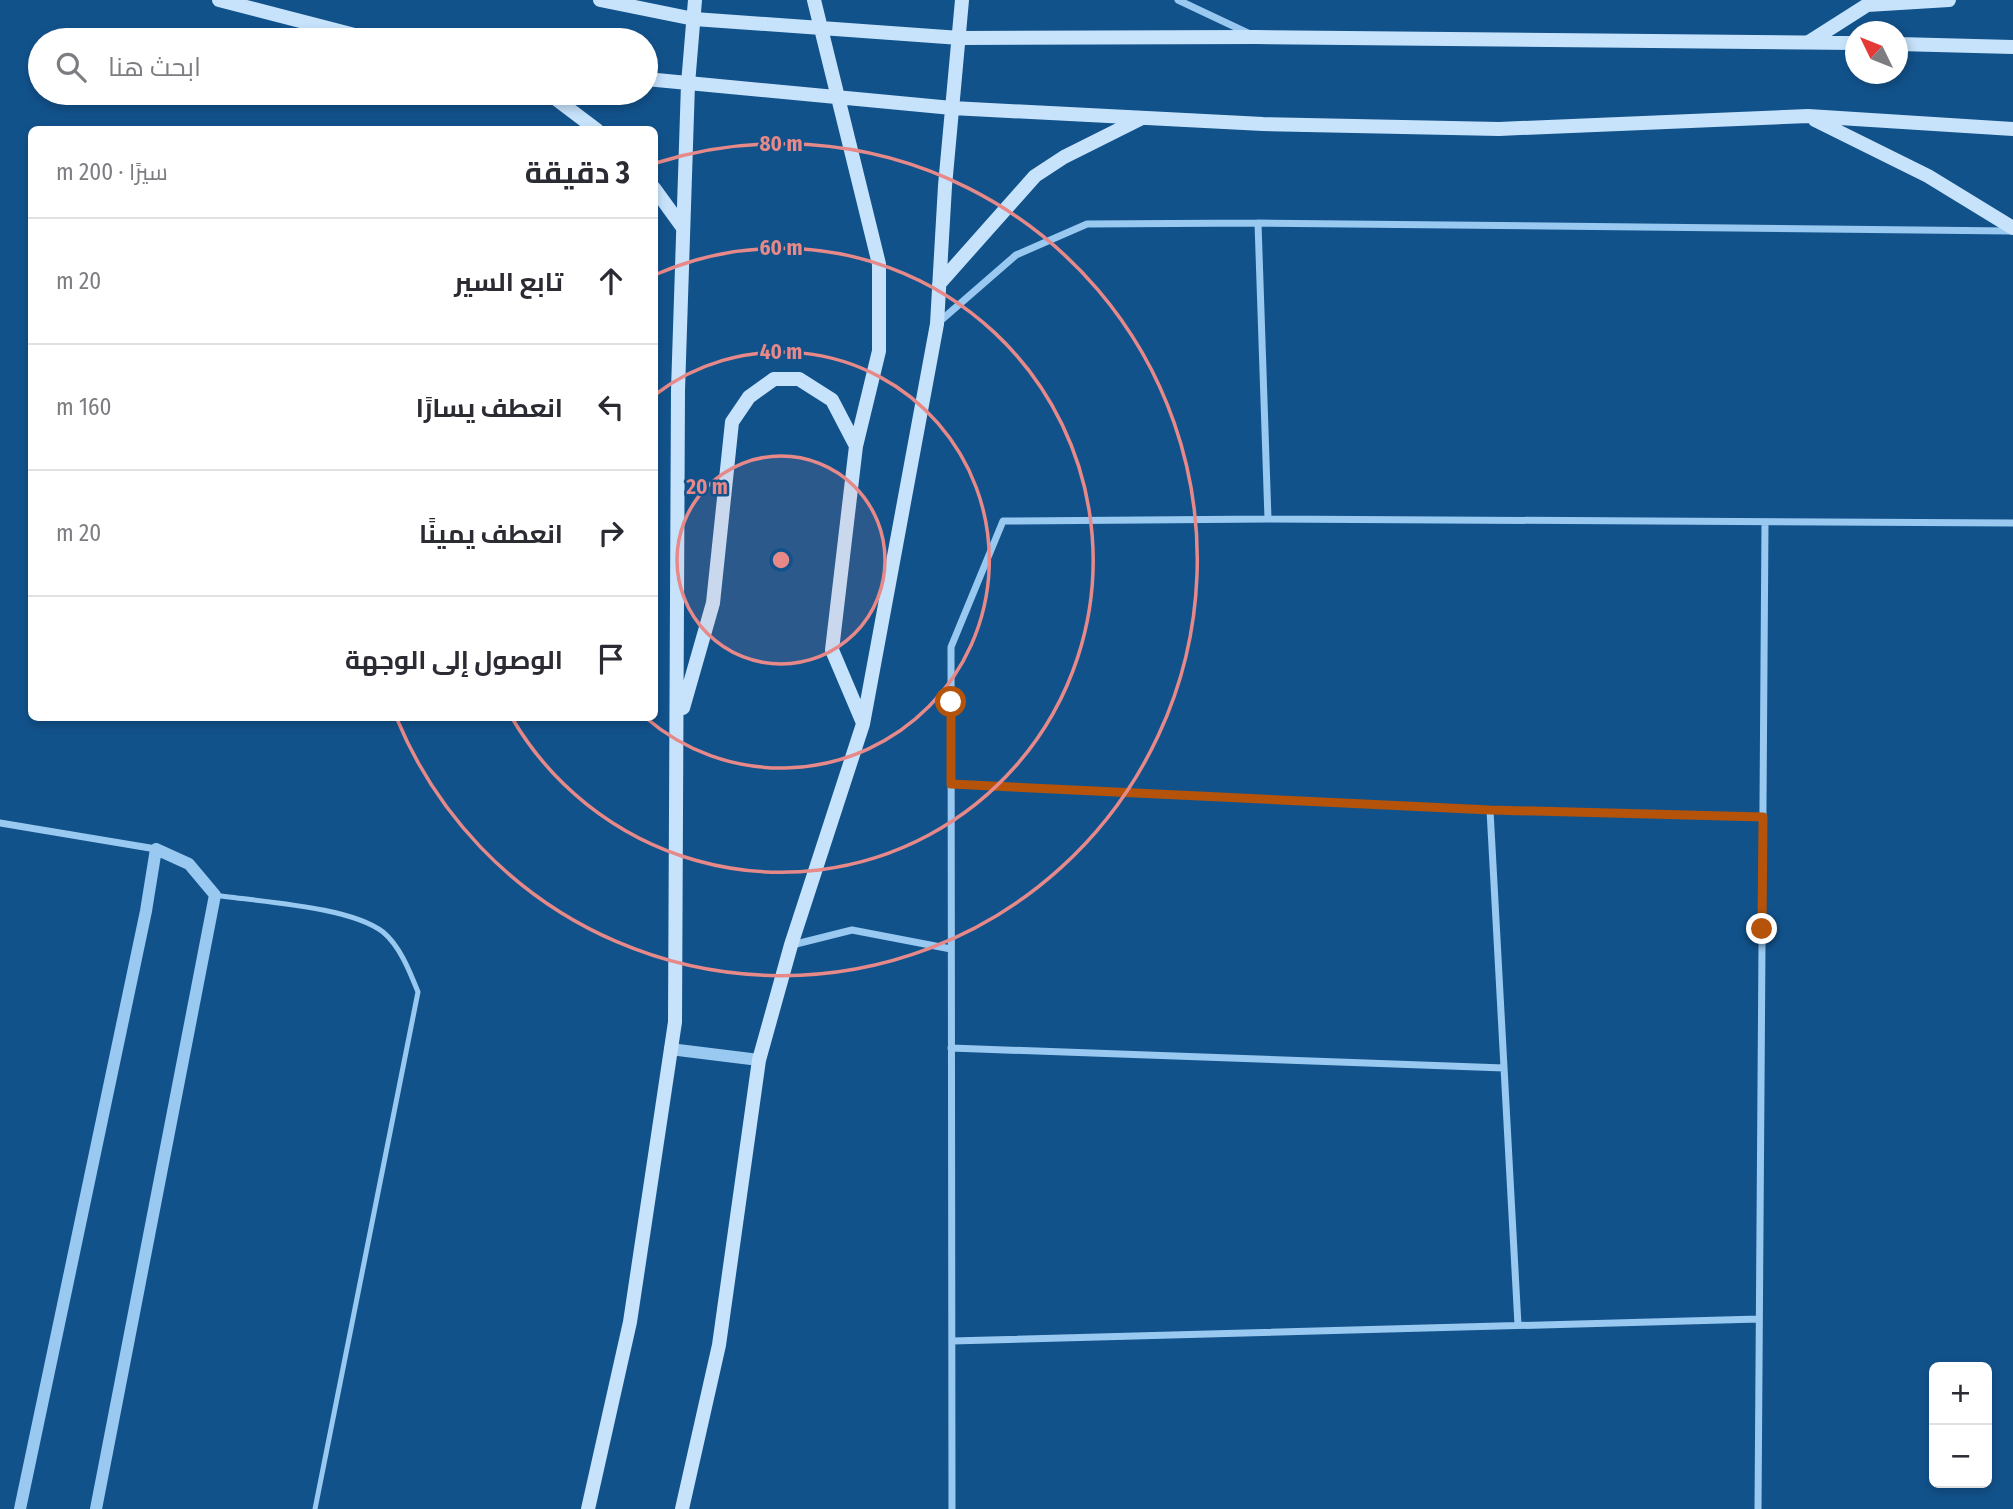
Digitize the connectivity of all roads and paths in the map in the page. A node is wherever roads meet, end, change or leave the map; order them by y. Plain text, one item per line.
1 (219, 0) edge
2 (600, 0) edge
3 (695, 0) edge
4 (814, 0) edge
5 (962, 0) edge
6 (1178, 0) edge
7 (1949, 0) edge
8 (694, 19) junction
9 (328, 28) edge
10 (819, 28) junction
11 (1255, 37) junction
12 (960, 38) junction
13 (1809, 42) junction
14 (1845, 43) edge
15 (1908, 44) edge
16 (2013, 47) edge
17 (658, 81) edge
18 (688, 85) junction
19 (836, 98) junction
20 (564, 105) edge
21 (952, 108) junction
22 (1808, 116) junction
23 (1143, 118) junction
24 (592, 126) edge
25 (2013, 129) edge
26 (658, 194) edge
27 (1258, 223) junction
28 (683, 228) junction
29 (2013, 229) edge
30 (939, 284) junction
31 (937, 324) junction
32 (856, 446) junction
33 (1268, 519) junction
34 (1765, 523) junction
35 (2013, 523) edge
36 (863, 724) junction
37 (678, 726) junction
38 (951, 784) junction
39 (1490, 810) junction
40 (1763, 817) junction
41 (0, 823) edge
42 (156, 849) junction
43 (215, 895) junction
44 (791, 945) junction
45 (951, 949) junction
46 (951, 1048) junction
47 (670, 1049) junction
48 (759, 1060) junction
49 (1504, 1068) junction
50 (1759, 1318) junction
51 (1517, 1325) junction
52 (952, 1340) junction
53 (20, 1509) edge
54 (96, 1509) edge
55 (315, 1509) edge
56 (588, 1509) edge
57 (682, 1509) edge
58 (952, 1509) edge
59 (1758, 1509) edge

1 - 9 main road
2 - 8 main road
3 - 8 main road
4 - 10 main road
5 - 12 main road
6 - 11 street
7 - 13 main road
8 - 10 main road
8 - 18 main road
10 - 12 main road
10 - 19 main road
11 - 12 main road
11 - 13 main road
12 - 21 main road
13 - 14 main road
15 - 16 main road
17 - 18 main road
18 - 19 main road
18 - 28 main road
19 - 21 main road
19 - 32 main road
20 - 24 main road
21 - 23 main road
21 - 30 main road
22 - 23 main road
22 - 25 main road
22 - 29 main road
23 - 30 main road
26 - 28 main road
27 - 29 street
27 - 31 street
27 - 33 street
28 - 37 main road
30 - 31 main road
31 - 36 main road
32 - 36 main road
32 - 37 main road
33 - 34 street
33 - 38 street
34 - 35 street
34 - 40 street
36 - 44 main road
37 - 47 main road
38 - 39 street
38 - 45 street
39 - 40 street
39 - 49 street
40 - 50 street
41 - 42 street
42 - 43 street
42 - 53 street
43 - 54 street
43 - 55 lane
44 - 45 street
44 - 48 main road
45 - 46 street
46 - 49 street
46 - 52 street
47 - 48 street
47 - 56 main road
48 - 57 main road
49 - 51 street
50 - 51 street
50 - 59 street
51 - 52 street
52 - 58 street

